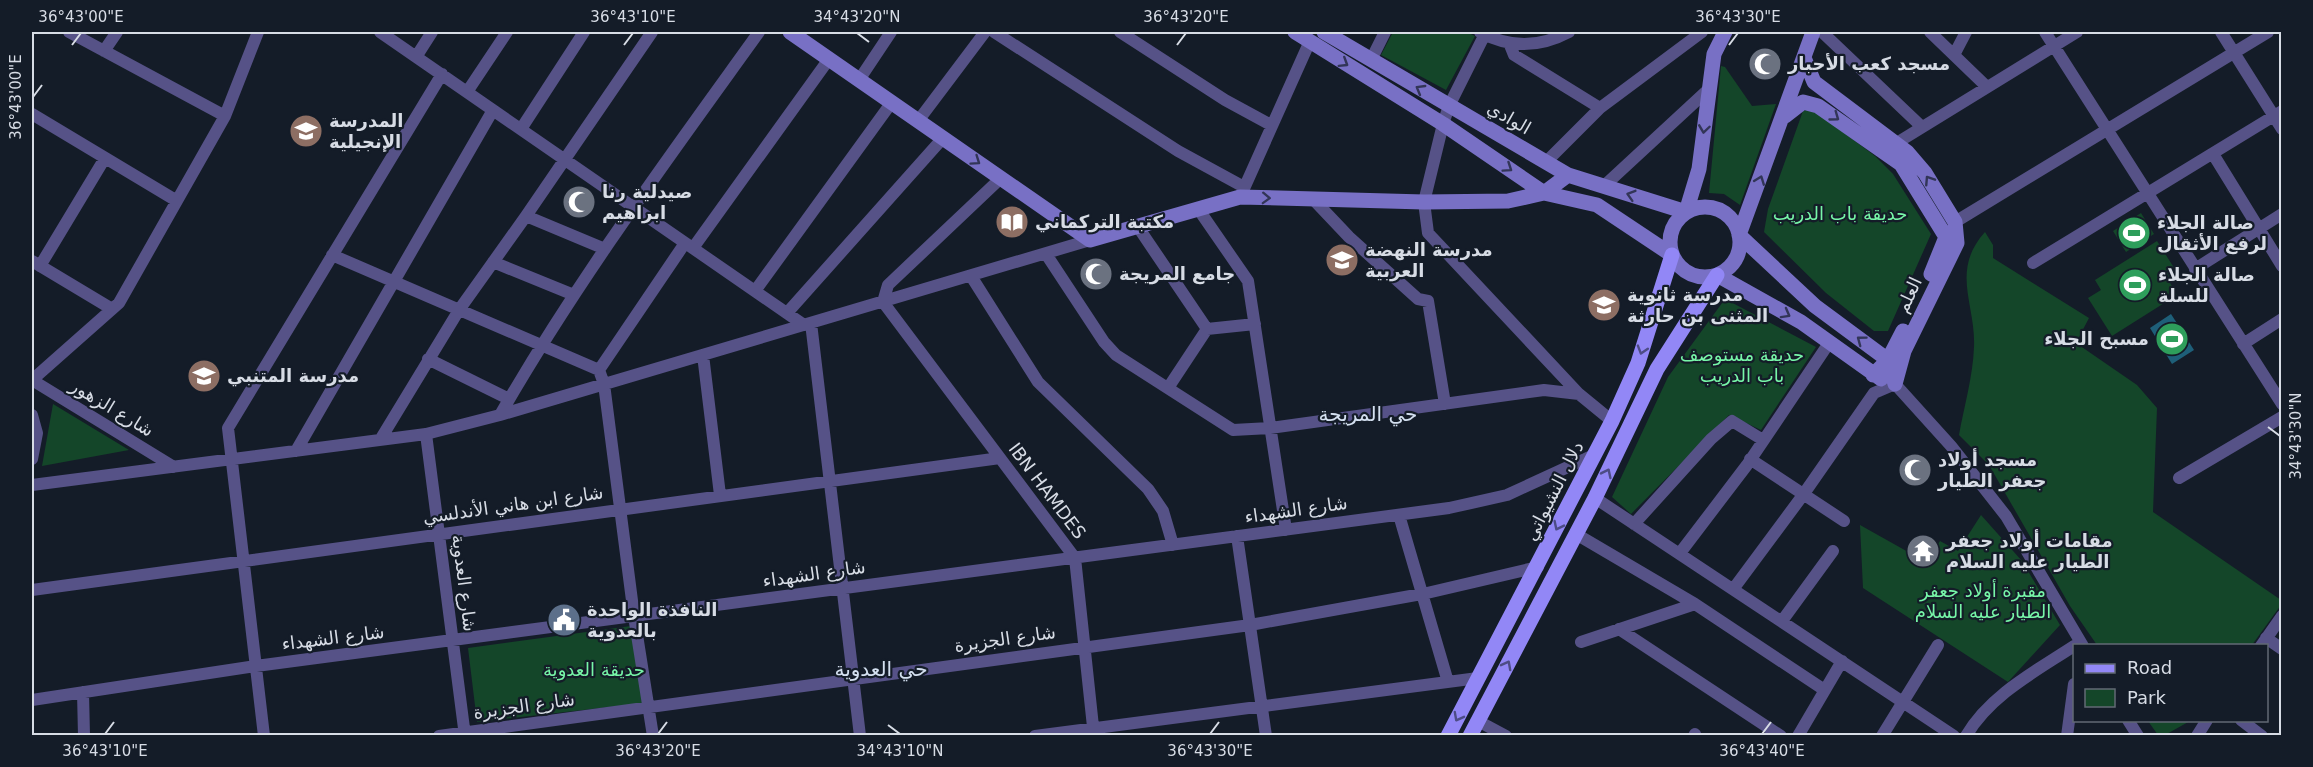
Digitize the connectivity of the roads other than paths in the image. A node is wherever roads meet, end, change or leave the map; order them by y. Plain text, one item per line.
1 (69, 32) edge
2 (117, 32) edge
3 (257, 32) edge
4 (380, 32) edge
5 (432, 32) edge
6 (507, 32) edge
7 (584, 32) edge
8 (652, 32) edge
9 (759, 32) edge
10 (792, 32) edge
11 (891, 32) edge
12 (985, 32) edge
13 (993, 32) edge
14 (1123, 32) edge
15 (1294, 32) edge
16 (1324, 32) edge
17 (1385, 32) edge
18 (1569, 32) edge
19 (1702, 32) edge
20 (1725, 32) edge
21 (1801, 32) edge
22 (1813, 32) edge
23 (1822, 32) edge
24 (1929, 32) edge
25 (1966, 32) edge
26 (2045, 32) edge
27 (2077, 32) edge
28 (2222, 32) edge
29 (2268, 32) edge
30 (1483, 33) edge
31 (1310, 41) junction
32 (1510, 45) junction
33 (2054, 46) junction
34 (104, 51) junction
35 (2234, 51) junction
36 (1806, 55) junction
37 (1954, 55) junction
38 (416, 57) junction
39 (829, 59) junction
40 (1371, 60) junction
41 (442, 74) junction
42 (859, 80) junction
43 (1987, 87) junction
44 (1710, 88) junction
45 (467, 92) junction
46 (892, 102) junction
47 (1449, 106) junction
48 (1600, 108) junction
49 (493, 110) junction
50 (2277, 114) edge
51 (225, 116) junction
52 (1785, 116) junction
53 (33, 118) edge
54 (918, 121) junction
55 (1271, 124) junction
56 (1443, 124) junction
57 (1922, 127) junction
58 (521, 129) junction
59 (2282, 129) edge
60 (2107, 132) junction
61 (943, 138) junction
62 (1895, 144) junction
63 (2213, 154) junction
64 (105, 158) junction
65 (564, 159) junction
66 (1546, 162) junction
67 (1568, 175) junction
68 (1001, 178) junction
69 (1604, 186) junction
70 (1242, 192) junction
71 (1544, 193) junction
72 (2147, 195) junction
73 (1313, 199) junction
74 (177, 201) junction
75 (1424, 202) junction
76 (633, 207) junction
77 (1199, 210) junction
78 (1686, 212) junction
79 (2282, 214) edge
80 (526, 216) junction
81 (1955, 222) junction
82 (1138, 227) junction
83 (2258, 229) junction
84 (1739, 234) junction
85 (1946, 237) junction
86 (1090, 240) junction
87 (689, 245) junction
88 (605, 249) junction
89 (1046, 254) junction
90 (332, 255) junction
91 (1672, 255) junction
92 (493, 262) junction
93 (2033, 263) dead end
94 (36, 264) edge
95 (2282, 266) edge
96 (2195, 269) junction
97 (1717, 275) junction
98 (971, 276) junction
99 (394, 282) junction
100 (755, 291) junction
101 (574, 295) junction
102 (884, 302) junction
103 (112, 309) junction
104 (459, 310) junction
105 (787, 313) junction
106 (2282, 319) edge
107 (808, 324) junction
108 (1255, 324) junction
109 (1207, 329) junction
110 (541, 343) junction
111 (1829, 343) junction
112 (2243, 344) junction
113 (703, 355) junction
114 (428, 359) junction
115 (1888, 360) junction
116 (599, 370) junction
117 (1873, 375) junction
118 (32, 380) edge
119 (604, 384) junction
120 (1895, 384) junction
121 (1168, 388) junction
122 (1579, 394) junction
123 (509, 399) junction
124 (1445, 404) junction
125 (2282, 404) edge
126 (32, 415) edge
127 (500, 415) junction
128 (2282, 417) edge
129 (1612, 421) junction
130 (1270, 428) junction
131 (426, 435) junction
132 (380, 440) junction
133 (1763, 440) junction
134 (296, 451) junction
135 (1594, 455) junction
136 (1000, 458) junction
137 (32, 459) edge
138 (232, 459) junction
139 (1750, 459) junction
140 (174, 467) junction
141 (2179, 478) dead end
142 (829, 481) junction
143 (32, 485) edge
144 (720, 495) junction
145 (1803, 495) junction
146 (1595, 498) junction
147 (622, 508) junction
148 (1399, 515) junction
149 (1844, 521) dead end
150 (1634, 524) junction
151 (1286, 530) junction
152 (439, 533) junction
153 (1576, 534) junction
154 (1237, 536) junction
155 (1173, 545) junction
156 (1833, 551) dead end
157 (1680, 553) junction
158 (1075, 558) junction
159 (244, 560) junction
160 (1538, 567) junction
161 (844, 588) junction
162 (1734, 588) junction
163 (32, 590) edge
164 (1421, 594) junction
165 (1695, 603) junction
166 (634, 616) junction
167 (2282, 616) edge
168 (1782, 621) junction
169 (1250, 625) junction
170 (1619, 629) junction
171 (453, 640) junction
172 (1581, 642) dead end
173 (2263, 642) edge
174 (2078, 644) edge
175 (1938, 645) dead end
176 (1084, 647) junction
177 (2073, 649) edge
178 (2282, 649) edge
179 (1842, 661) junction
180 (256, 666) junction
181 (855, 678) junction
182 (1478, 678) junction
183 (1448, 682) junction
184 (1823, 689) junction
185 (2073, 691) edge
186 (83, 693) junction
187 (32, 700) edge
188 (1903, 702) junction
189 (1262, 705) junction
190 (650, 707) junction
191 (1478, 721) junction
192 (2129, 722) edge
193 (2207, 722) edge
194 (2244, 722) edge
195 (1093, 732) edge
196 (465, 734) edge
197 (84, 735) edge
198 (264, 735) edge
199 (439, 735) edge
200 (653, 735) edge
201 (860, 735) edge
202 (1035, 735) edge
203 (1266, 735) edge
204 (1448, 735) edge
205 (1470, 735) edge
206 (1506, 735) edge
207 (1781, 735) edge
208 (1798, 735) edge
209 (1882, 735) edge
210 (1954, 735) edge
211 (1966, 735) edge
212 (2067, 735) edge
213 (2138, 735) edge
214 (2197, 735) edge
215 (2262, 735) edge

1 - 34 street
2 - 34 street
3 - 51 street
4 - 38 street
5 - 38 street
6 - 45 street
7 - 58 street
8 - 65 street
9 - 76 street
10 - 39 main road
11 - 42 street
12 - 54 street
13 - 70 street
14 - 55 street
15 - 31 main road
16 - 40 main road, الوادي
17 - 40 street
18 - 32 street
19 - 48 street
20 - 44 main road
21 - 36 main road
22 - 36 main road
23 - 57 street
24 - 37 street
25 - 37 street
26 - 33 street
27 - 33 street
28 - 35 street
29 - 35 street
30 - 32 street
30 - 47 street
31 - 55 street
31 -> 56 main road
32 - 48 street
33 - 43 street
33 - 60 street
34 - 51 street
35 - 50 street
35 - 60 street
36 - 52 main road
36 - 62 main road
37 - 43 street
38 - 41 street
39 - 42 main road
39 - 87 street
47 -> 40 main road, الوادي
41 - 45 street
41 - 90 street
42 - 46 main road
43 - 57 street
44 - 69 street
44 -> 78 main road
45 - 49 street
46 - 54 main road
46 - 100 street
47 - 56 street
47 - 66 main road, الوادي
48 - 66 street
49 - 58 street
49 - 99 street
50 - 59 street
50 - 63 street
51 - 74 street
84 -> 52 main road
52 -> 85 main road
53 - 64 street
54 - 61 main road
55 - 70 street
56 -> 71 main road
56 - 75 street
57 - 62 street
58 - 65 street
60 - 72 street
60 - 81 street
61 -> 68 main road
61 - 105 street
81 -> 62 main road
63 - 72 street
63 - 83 street
64 - 74 street
64 - 94 street
65 - 76 street
65 - 80 street
66 - 67 main road, الوادي
67 - 69 main road, الوادي
67 - 71 main road
68 - 86 main road
68 - 102 street
78 -> 69 main road, الوادي
70 -> 73 main road
70 - 77 main road
71 - 75 main road
71 - 91 main road
72 - 93 street
72 - 96 street
73 - 75 main road
73 - 124 street
74 - 103 street
75 - 122 street
76 - 87 street
76 - 88 street
77 - 82 main road
77 - 108 street
78 - 84 main road
78 - 91 main road
79 - 83 street
80 - 88 street
80 - 92 street
81 - 85 main road, العلم
81 - 120 main road, العلم
82 - 86 main road
82 - 109 street
83 - 95 street
83 - 96 street
84 - 97 main road
115 -> 84 main road
85 - 115 main road, العلم
86 - 89 street
87 - 100 street
87 - 116 street
88 - 101 street
89 - 98 street
89 - 121 street
90 - 99 street
90 - 138 street
91 - 97 main road
91 -> 129 main road, دلال النشيواتي
92 - 101 street
92 - 104 street
94 - 103 street
96 - 112 street
97 -> 111 main road
146 -> 97 main road
98 - 102 street
98 - 155 street
99 - 104 street
99 - 134 street
100 - 105 street
101 - 110 street
102 - 107 street
102 - 136 street, IBN HAMDES
103 - 118 street
104 - 110 street
104 - 114 street
105 - 107 street
106 - 112 street
107 - 113 street
107 - 142 street
108 - 109 street
108 - 130 street
109 - 121 street
110 - 116 street
110 - 123 street
111 - 117 main road
111 - 133 street
112 - 125 street
113 - 119 street
113 - 144 street
114 - 123 street
114 - 132 street
115 - 117 main road, العلم
115 - 120 main road
116 - 119 street
117 - 120 main road
118 - 140 street, شارع الزهور
119 - 127 street
119 - 147 street
120 - 145 street
120 - 174 street
121 - 130 street
122 - 124 street
122 - 129 street
123 - 127 street
124 - 130 street
126 - 137 street
127 - 131 street
128 - 141 street
129 - 135 main road, دلال النشيواتي
130 - 151 street
131 - 132 street
131 - 152 street, شارع العدوية
132 - 134 street
133 - 139 street
133 - 150 street
134 - 138 street
135 - 148 street, شارع الشهداء
135 -> 160 main road, دلال النشيواتي
136 - 142 street, شارع ابن هاني الأندلسي
136 - 158 street, IBN HAMDES
138 - 140 street
138 - 159 street
139 - 145 street
139 - 157 street
140 - 143 street
142 - 144 street, شارع ابن هاني الأندلسي
142 - 161 street
144 - 147 street, شارع ابن هاني الأندلسي
145 - 149 street
145 - 162 street
146 - 150 street
146 - 153 main road
147 - 152 street, شارع ابن هاني الأندلسي
147 - 166 street
148 - 151 street, شارع الشهداء
148 - 164 street
150 - 157 street
151 - 154 street, شارع الشهداء
152 - 159 street, شارع ابن هاني الأندلسي
152 - 171 street, شارع العدوية
153 - 165 street
191 -> 153 main road
154 - 155 street, شارع الشهداء
154 - 169 street
155 - 158 street, شارع الشهداء
156 - 168 street
157 - 162 street
158 - 161 street, شارع الشهداء
158 - 176 street, IBN HAMDES
159 - 163 street, شارع ابن هاني الأندلسي
159 - 180 street
160 - 164 street, شارع الجزيرة
160 - 182 main road, دلال النشيواتي
161 - 166 street, شارع الشهداء
161 - 181 street
162 - 168 street
164 - 169 street, شارع الجزيرة
164 - 183 street
165 - 170 street
165 - 184 street
166 - 171 street, شارع الشهداء
166 - 190 street
167 - 173 street
168 - 179 street
169 - 176 street, شارع الجزيرة
169 - 189 street
170 - 172 street
170 - 207 street
171 - 180 street, شارع الشهداء
171 - 196 street, شارع العدوية
173 - 178 street
175 - 188 street
176 - 181 street, شارع الجزيرة
176 - 195 street, IBN HAMDES
177 - 211 street
179 - 184 street
179 - 188 street
180 - 186 street, شارع الشهداء
180 - 198 street
181 - 190 street, شارع الجزيرة
181 - 201 street
182 - 183 street
182 -> 204 main road, دلال النشيواتي
183 - 189 street
184 - 208 street
185 - 212 street
186 - 187 street, شارع الشهداء
186 - 197 street
188 - 209 street
188 - 210 street
189 - 195 street
189 - 203 street
190 - 196 street, شارع الجزيرة
190 - 200 street
191 - 205 main road
191 - 206 street
192 - 213 street
193 - 214 street
194 - 215 street
195 - 202 street
196 - 199 street, شارع الجزيرة

